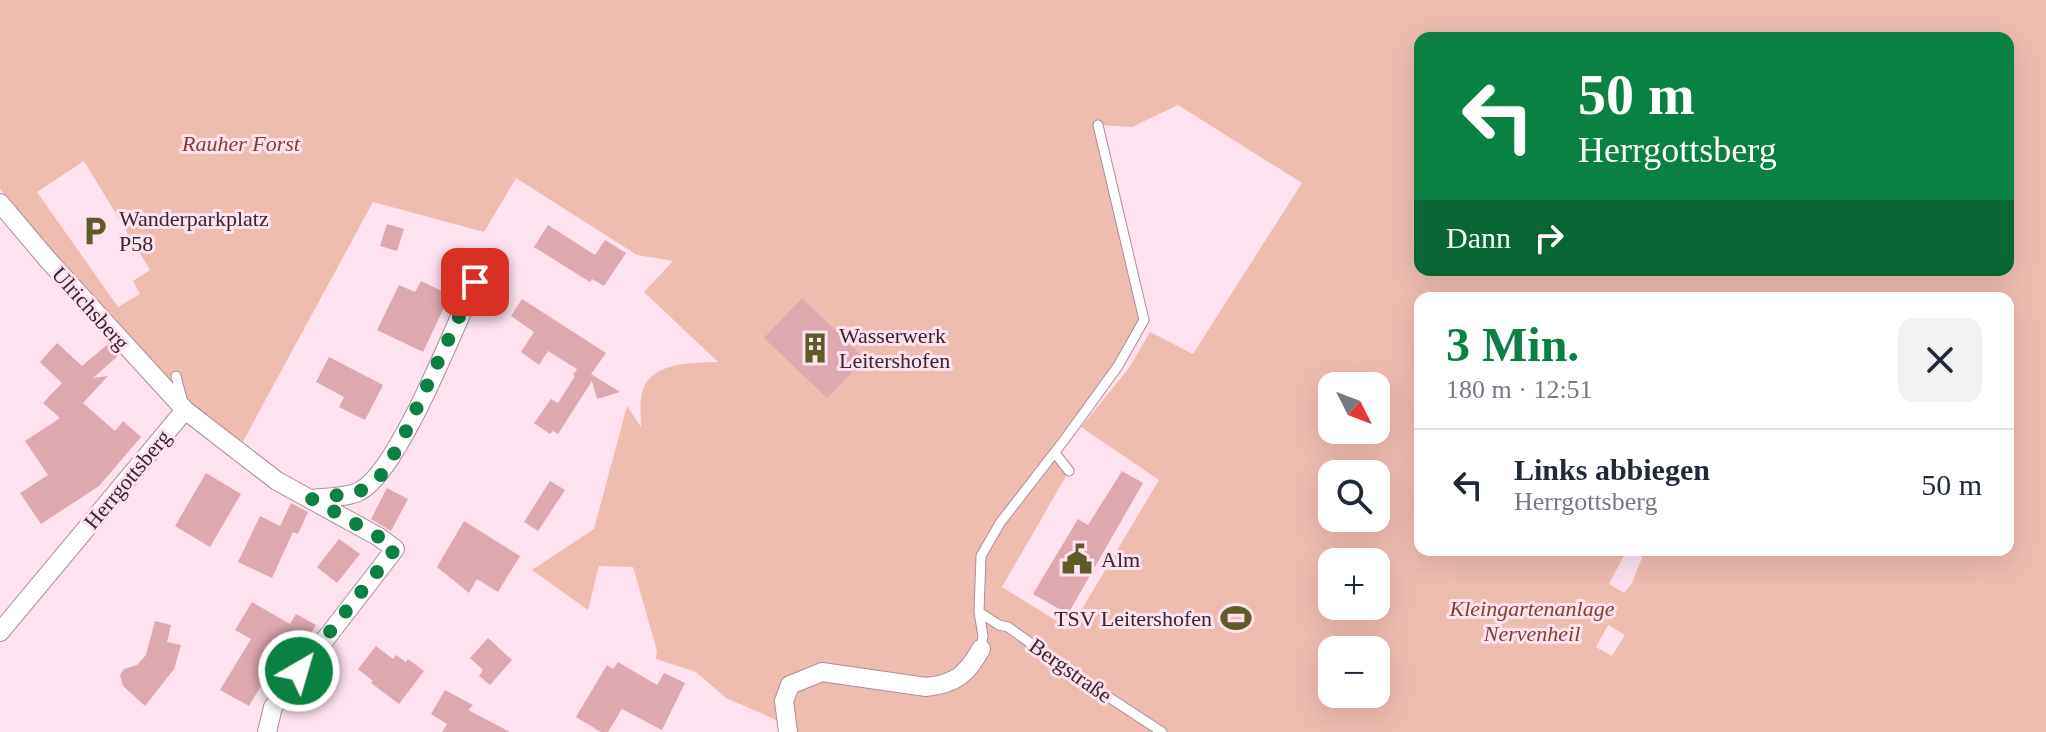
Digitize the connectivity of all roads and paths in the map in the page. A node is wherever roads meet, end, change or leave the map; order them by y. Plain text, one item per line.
1 (1098, 125) dead end
2 (0, 203) edge
3 (473, 259) dead end
4 (176, 376) dead end
5 (185, 410) junction
6 (1055, 453) junction
7 (1069, 471) dead end
8 (312, 499) junction
9 (979, 612) junction
10 (0, 632) edge
11 (981, 649) joint
12 (267, 732) edge
13 (788, 732) edge
14 (1162, 732) edge

1 - 6 lane
2 - 5 street, Ulrichsberg
3 - 8 street
4 - 5 lane
5 - 8 street, Herrgottsberg
5 - 10 street, Herrgottsberg
6 - 7 lane
6 - 9 lane
8 - 12 street, Herrgottsberg
9 - 11 lane
9 - 14 lane, Bergstraße
11 - 13 street

